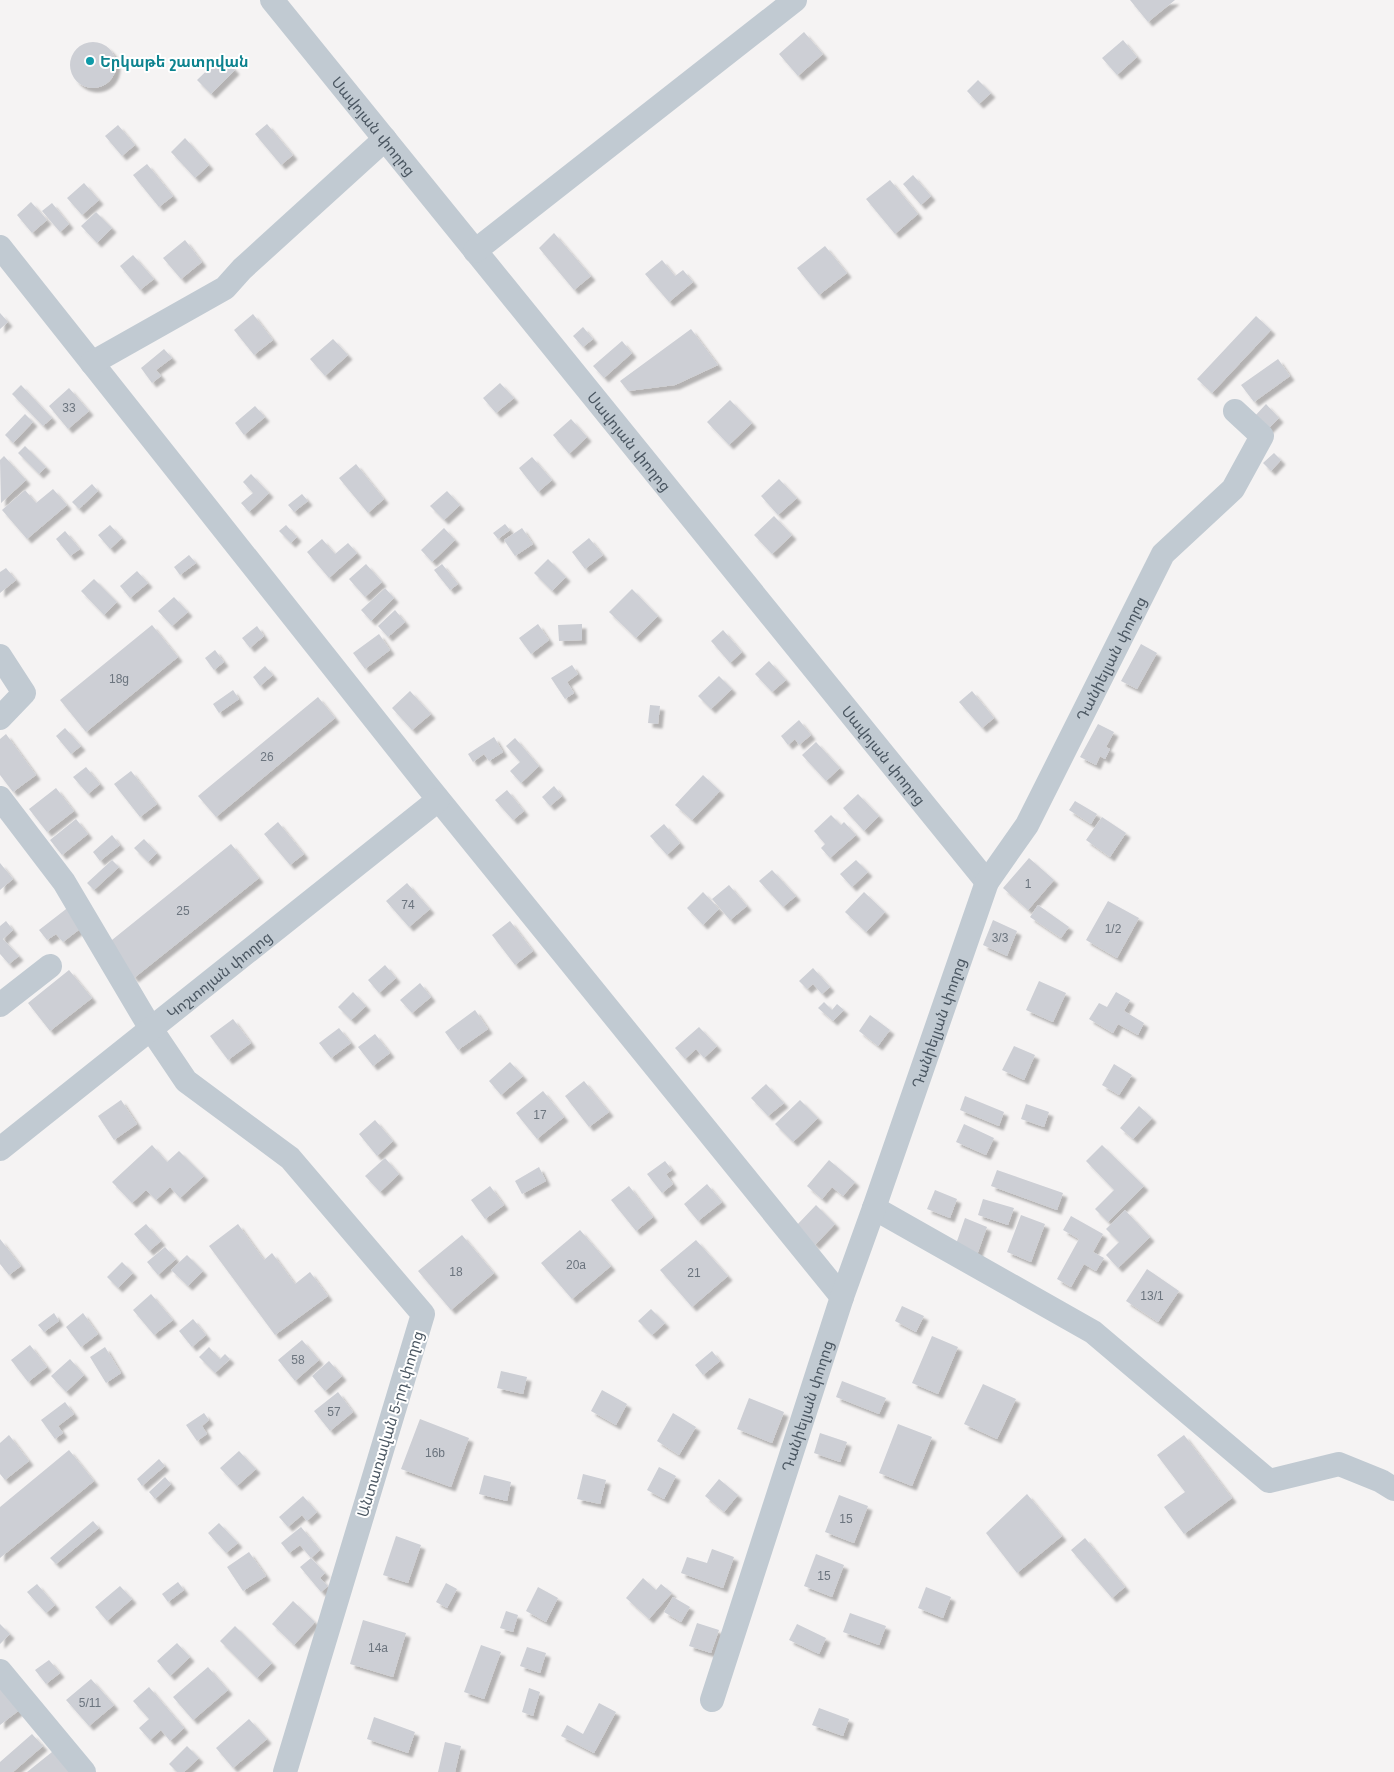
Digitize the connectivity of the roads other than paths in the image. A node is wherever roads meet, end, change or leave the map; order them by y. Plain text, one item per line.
1 (272, 0) edge
2 (795, 0) edge
3 (385, 139) junction
4 (0, 247) edge
5 (475, 251) junction
6 (92, 363) junction
7 (1236, 411) dead end
8 (0, 656) edge
9 (0, 718) edge
10 (0, 798) edge
11 (438, 800) junction
12 (987, 882) junction
13 (50, 966) dead end
14 (0, 1005) edge
15 (150, 1029) junction
16 (0, 1149) edge
17 (874, 1208) junction
18 (842, 1297) junction
19 (1394, 1489) edge
20 (0, 1671) edge
21 (712, 1700) dead end
22 (84, 1772) edge
23 (285, 1772) edge

1 - 3 street, Սավոյան փողոց
2 - 5 street
3 - 5 street, Սավոյան փողոց
3 - 6 street
4 - 6 street
5 - 12 street, Սավոյան փողոց
6 - 11 street
7 - 12 street, Դանիելյան փողոց
8 - 9 street
10 - 15 street
11 - 15 street, Կոշտոյան փողոց
11 - 18 street
12 - 17 street, Դանիելյան փողոց
13 - 14 street
15 - 16 street, Կոշտոյան փողոց
15 - 23 street, Անտառավան 5-րդ փողոց
17 - 18 street, Դանիելյան փողոց
17 - 19 street
18 - 21 street, Դանիելյան փողոց
20 - 22 street

